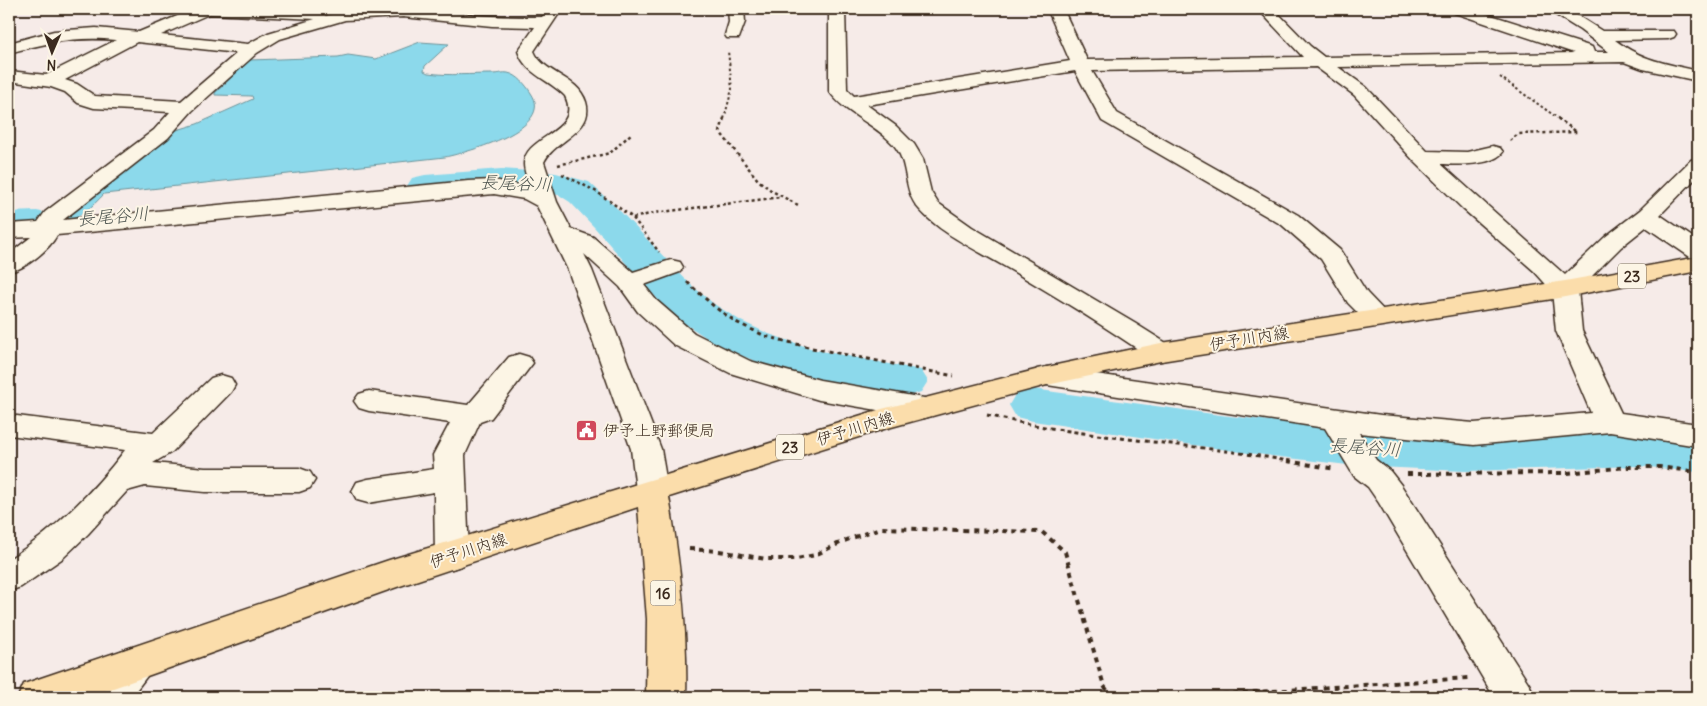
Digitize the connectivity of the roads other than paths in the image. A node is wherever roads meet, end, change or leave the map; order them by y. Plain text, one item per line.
1 (736, 9) edge
2 (837, 9) edge
3 (1061, 9) edge
4 (1266, 9) edge
5 (1457, 9) edge
6 (1556, 9) edge
7 (247, 10) edge
8 (282, 11) edge
9 (344, 15) junction
10 (552, 15) edge
11 (1668, 34) dead end
12 (733, 35) road end
13 (54, 36) junction
14 (1598, 36) junction
15 (137, 38) junction
16 (9, 48) edge
17 (251, 49) junction
18 (1604, 57) junction
19 (1626, 57) junction
20 (1319, 61) junction
21 (9, 66) edge
22 (1081, 66) junction
23 (9, 76) edge
24 (1698, 76) edge
25 (47, 82) junction
26 (851, 102) junction
27 (185, 107) junction
28 (1493, 152) road end
29 (1421, 157) junction
30 (1698, 164) edge
31 (542, 180) junction
32 (1648, 215) junction
33 (46, 229) junction
34 (9, 231) edge
35 (562, 234) junction
36 (1698, 252) edge
37 (1698, 264) edge
38 (9, 265) edge
39 (671, 266) road end
40 (629, 282) junction
41 (1565, 289) junction
42 (1377, 317) junction
43 (1161, 352) junction
44 (519, 363) dead end
45 (1047, 376) junction
46 (221, 385) dead end
47 (946, 396) junction
48 (369, 401) dead end
49 (469, 415) junction
50 (1610, 422) junction
51 (9, 425) edge
52 (1340, 426) junction
53 (1698, 435) edge
54 (139, 457) junction
55 (450, 478) junction
56 (299, 480) dead end
57 (116, 482) junction
58 (652, 490) junction
59 (368, 491) dead end
60 (452, 555) junction
61 (9, 577) edge
62 (133, 664) junction
63 (1508, 687) edge
64 (38, 697) edge
65 (107, 697) edge
66 (666, 697) edge

1 - 12 street
2 - 26 street
3 - 22 street
4 - 20 street
5 - 18 street
6 - 14 street
7 - 8 street
7 - 15 street
8 - 9 street
9 - 10 street
9 - 17 street
10 - 31 street
11 - 14 street
13 - 15 street
13 - 16 street
13 - 21 street
14 - 19 street
15 - 17 street
15 - 25 street
17 - 27 street
18 - 19 street
18 - 20 street
19 - 24 street
20 - 22 street
20 - 29 street
22 - 26 street
22 - 42 street
23 - 25 street
25 - 27 street
26 - 43 street
27 - 33 street
28 - 29 street
29 - 41 street
30 - 32 street
31 - 33 street
31 - 35 street
32 - 36 street
32 - 41 street
33 - 34 street
33 - 38 street
35 - 40 street
35 - 58 street
37 - 41 main road, 伊予川内線 / 23
39 - 40 street
40 - 47 street
41 - 42 main road, 伊予川内線 / 23
41 - 50 street
42 - 43 main road, 伊予川内線 / 23
43 - 45 main road, 伊予川内線 / 23
44 - 49 street
45 - 47 main road, 伊予川内線 / 23
45 - 52 street
46 - 54 street
47 - 58 main road, 伊予川内線 / 23
48 - 49 street
49 - 55 street
50 - 52 street
50 - 53 street
51 - 54 street
52 - 63 street
54 - 57 street
55 - 59 street
55 - 60 street
56 - 57 street
57 - 61 street
58 - 60 main road, 伊予川内線 / 23
58 - 66 main road, 16
60 - 62 main road, 伊予川内線 / 23
62 - 64 main road, 伊予川内線 / 23
62 - 65 street

